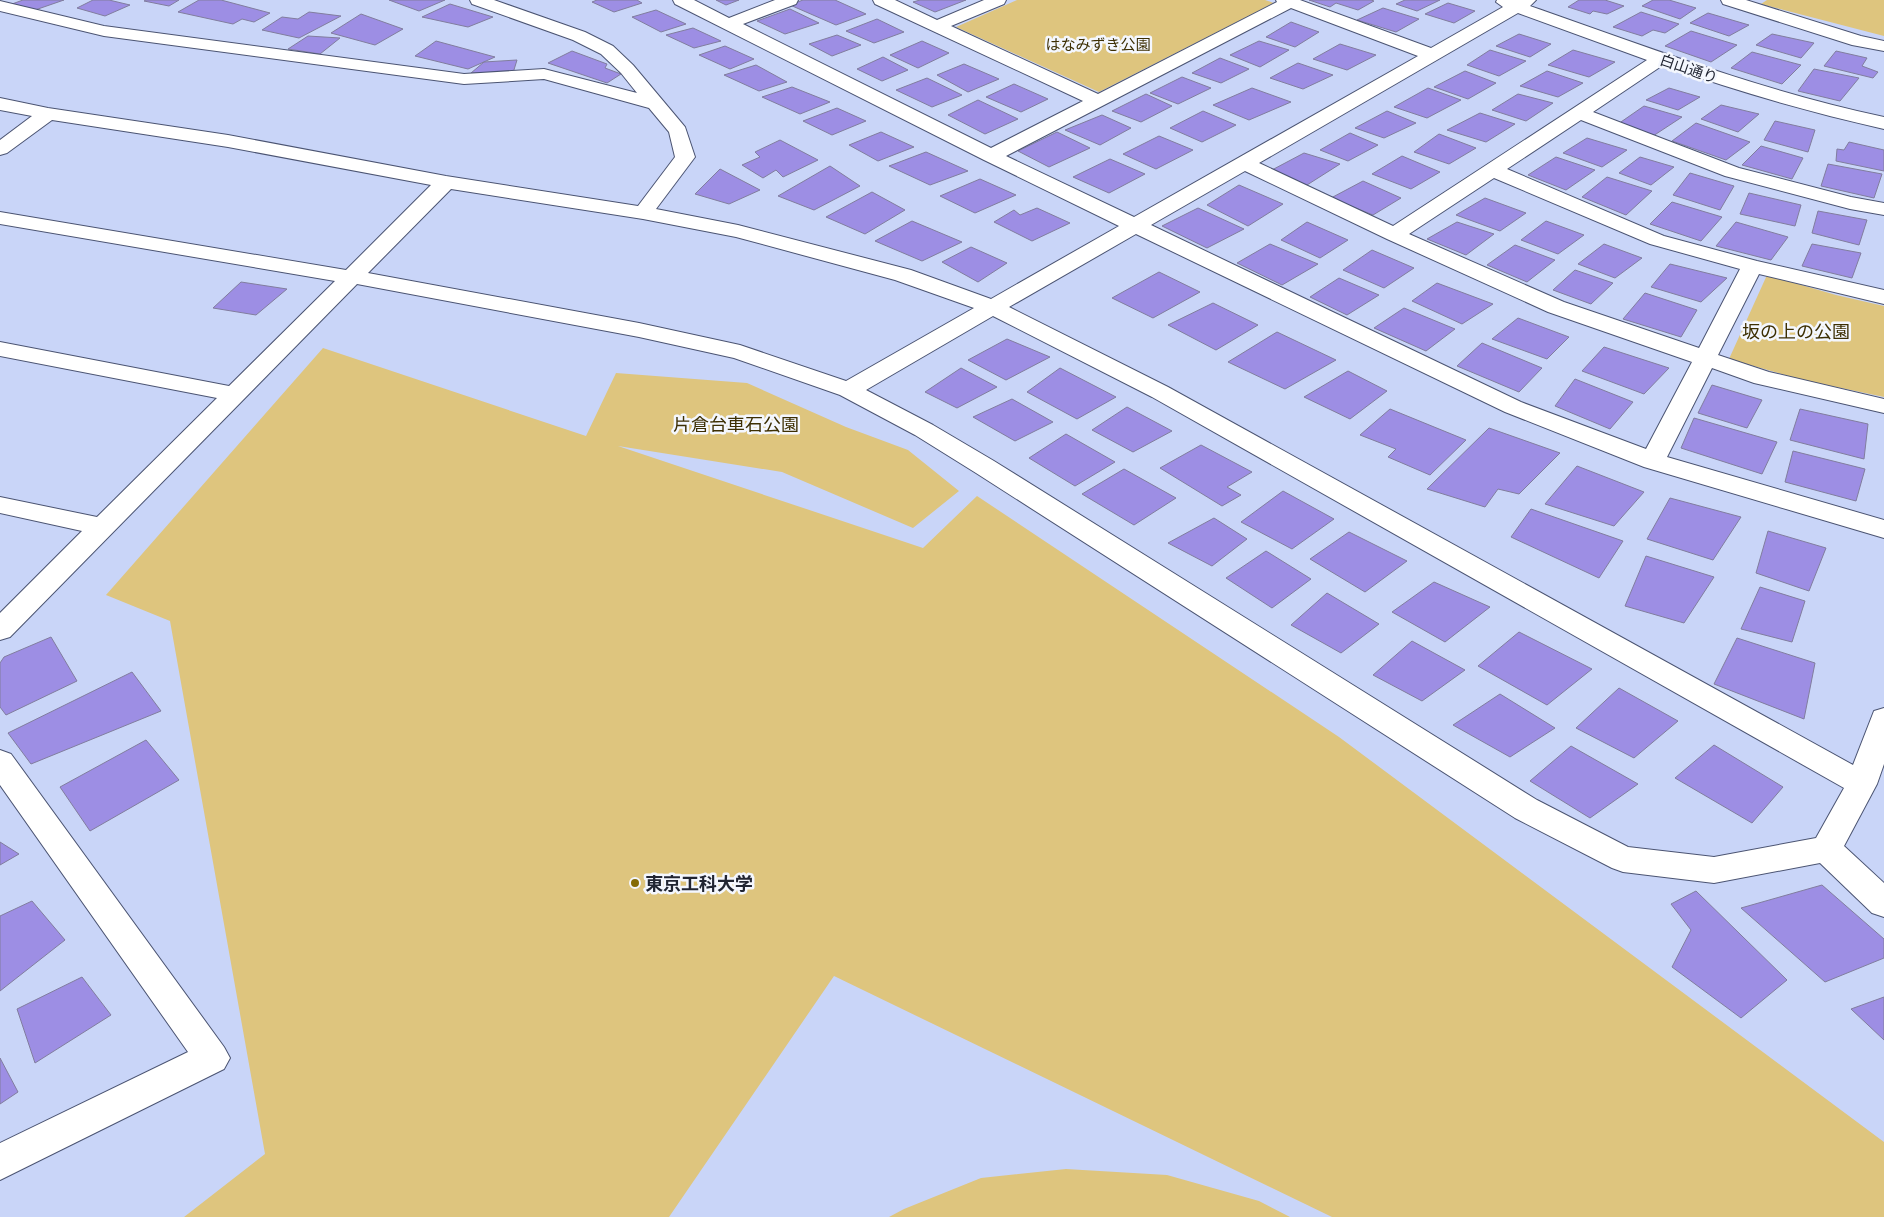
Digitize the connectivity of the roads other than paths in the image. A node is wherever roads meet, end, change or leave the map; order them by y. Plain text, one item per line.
1 (478, 0) edge
2 (682, 0) edge
3 (790, 0) edge
4 (881, 0) edge
5 (998, 0) edge
6 (1287, 1) edge
7 (1739, 1) edge
8 (1514, 2) edge
9 (0, 6) edge
10 (731, 24) junction
11 (937, 26) junction
12 (1884, 46) edge
13 (1432, 55) junction
14 (1662, 58) junction
15 (1098, 100) junction
16 (0, 104) edge
17 (656, 104) junction
18 (1579, 113) junction
19 (48, 114) junction
20 (1884, 123) edge
21 (0, 148) edge
22 (991, 156) junction
23 (1244, 163) junction
24 (1492, 170) junction
25 (446, 182) junction
26 (1884, 209) edge
27 (643, 213) junction
28 (0, 218) edge
29 (1134, 226) junction
30 (1394, 234) junction
31 (1752, 266) junction
32 (352, 277) junction
33 (1884, 297) edge
34 (992, 307) junction
35 (0, 349) edge
36 (1705, 358) junction
37 (848, 390) junction
38 (235, 394) junction
39 (1884, 406) edge
40 (1653, 461) junction
41 (0, 505) edge
42 (103, 526) junction
43 (1884, 529) edge
44 (0, 630) edge
45 (1884, 719) edge
46 (0, 762) edge
47 (1862, 784) junction
48 (1826, 849) junction
49 (1884, 904) edge
50 (0, 1162) edge

1 - 17 street
2 - 10 street
3 - 10 street
4 - 11 street
5 - 11 street
6 - 13 street
6 - 15 street
7 - 12 street
8 - 13 street
8 - 14 street, 白山通り
9 - 17 street
10 - 22 street
11 - 15 street
13 - 23 street
14 - 18 street
14 - 20 street, 白山通り
15 - 22 street
16 - 19 street
17 - 27 street
18 - 24 street
18 - 26 street
19 - 21 street
19 - 25 street
22 - 29 street
23 - 29 street
23 - 30 street
24 - 30 street
24 - 31 street
25 - 27 street
25 - 32 street
27 - 34 street
28 - 32 street
29 - 34 street
29 - 40 street
30 - 36 street
31 - 33 street
31 - 36 street
32 - 37 street
32 - 38 street
34 - 37 street
34 - 47 street
35 - 38 street
36 - 39 street
36 - 40 street
37 - 48 street
38 - 42 street
40 - 43 street
41 - 42 street
42 - 44 street
45 - 47 street
46 - 50 street
47 - 48 street
48 - 49 street

